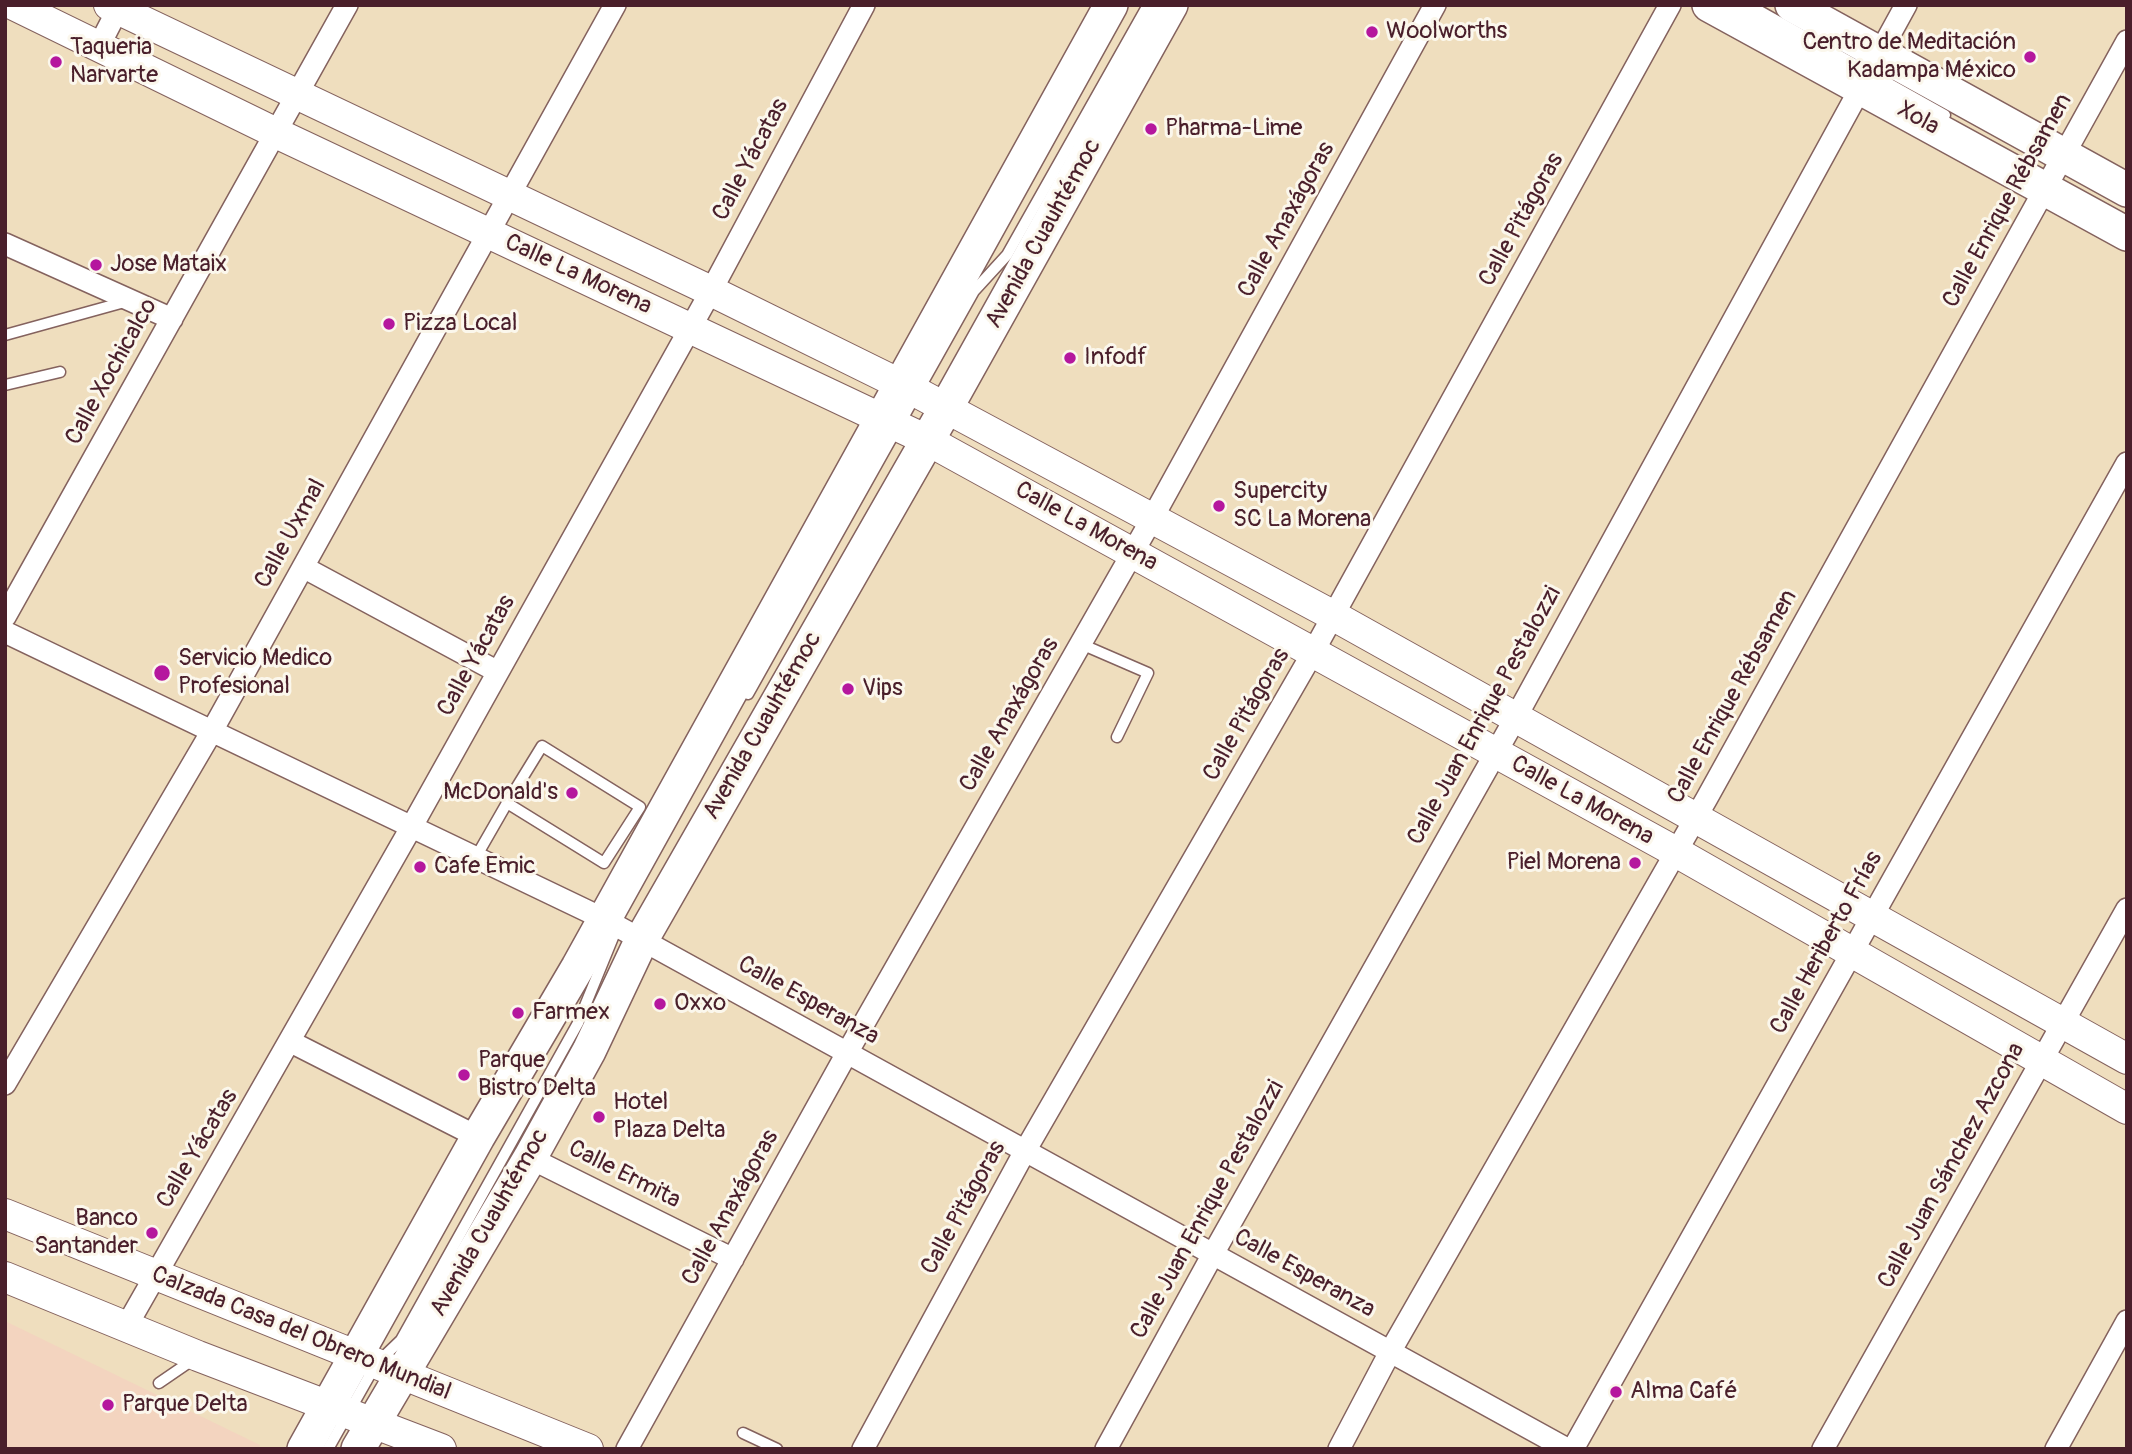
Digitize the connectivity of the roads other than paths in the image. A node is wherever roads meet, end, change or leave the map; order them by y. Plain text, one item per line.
1 (14, 5) edge
2 (347, 5) edge
3 (615, 5) edge
4 (864, 5) edge
5 (1111, 5) edge
6 (1122, 5) edge
7 (1148, 5) edge
8 (1171, 5) edge
9 (1436, 5) edge
10 (1670, 5) edge
11 (1709, 5) edge
12 (1749, 5) edge
13 (1792, 5) edge
14 (1906, 5) edge
15 (115, 7) edge
16 (2127, 41) edge
17 (99, 46) junction
18 (1869, 71) junction
19 (297, 94) junction
20 (1961, 124) dead end
21 (276, 133) junction
22 (2054, 174) junction
23 (2127, 190) edge
24 (509, 195) junction
25 (489, 233) junction
26 (2127, 234) edge
27 (5, 244) edge
28 (710, 291) junction
29 (974, 291) junction
30 (131, 300) junction
31 (172, 318) junction
32 (690, 327) junction
33 (5, 335) edge
34 (60, 372) dead end
35 (5, 385) edge
36 (921, 395) junction
37 (903, 428) junction
38 (2127, 463) edge
39 (1153, 517) junction
40 (1133, 553) junction
41 (303, 567) junction
42 (1334, 616) junction
43 (5, 617) edge
44 (5, 632) edge
45 (1081, 644) junction
46 (1312, 654) junction
47 (498, 672) junction
48 (740, 708) dead end
49 (1516, 717) junction
50 (212, 731) junction
51 (1118, 737) dead end
52 (1495, 754) junction
53 (507, 803) junction
54 (1696, 817) junction
55 (412, 826) junction
56 (1676, 852) junction
57 (476, 857) junction
58 (2127, 909) edge
59 (1872, 917) junction
60 (622, 925) junction
61 (1852, 953) junction
62 (2064, 1022) junction
63 (291, 1042) junction
64 (847, 1053) junction
65 (2127, 1059) edge
66 (2041, 1062) junction
67 (5, 1084) edge
68 (2127, 1109) edge
69 (478, 1137) junction
70 (1025, 1151) junction
71 (530, 1158) junction
72 (8, 1217) edge
73 (1213, 1254) junction
74 (733, 1259) junction
75 (154, 1275) junction
76 (5, 1277) edge
77 (2127, 1321) edge
78 (126, 1327) junction
79 (1390, 1352) junction
80 (198, 1356) junction
81 (378, 1364) junction
82 (159, 1384) dead end
83 (352, 1423) edge
84 (743, 1433) dead end
85 (304, 1449) edge
86 (328, 1449) edge
87 (441, 1449) edge
88 (589, 1449) edge
89 (627, 1449) edge
90 (777, 1449) edge
91 (863, 1449) edge
92 (1106, 1449) edge
93 (1339, 1449) edge
94 (1567, 1449) edge
95 (1573, 1449) edge
96 (1823, 1449) edge
97 (2056, 1449) edge

1 - 17 street, Calle La Morena
2 - 19 street, Calle Xochicalco
3 - 24 street, Calle Uxmal
4 - 28 street, Calle Yácatas
5 - 36 main road, Avenida Cuauhtémoc
6 - 29 lane, Avenida Cuauhtémoc
7 - 29 lane, Avenida Cuauhtémoc
8 - 36 main road, Avenida Cuauhtémoc
9 - 39 street, Calle Anaxágoras
10 - 42 street, Calle Pitágoras
11 - 18 main road, Xola
12 - 18 lane
13 - 18 main road, Xola
14 - 18 street, Calle Juan Enrique Pestalozzi
15 - 17 street
15 - 19 street, Calle La Morena
16 - 22 street, Calle Enrique Rébsamen
17 - 21 street, Calle La Morena
18 - 20 lane
18 - 22 main road, Xola
18 - 49 street, Calle Juan Enrique Pestalozzi
19 - 21 street, Calle Xochicalco
19 - 24 street, Calle La Morena
21 - 25 street, Calle La Morena
21 - 31 street, Calle Xochicalco
22 - 23 main road, Xola
22 - 26 main road, Xola
22 - 54 street, Calle Enrique Rébsamen
24 - 25 street, Calle Uxmal
24 - 28 street, Calle La Morena
25 - 32 street, Calle La Morena
25 - 41 street, Calle Uxmal
27 - 30 street
28 - 32 street, Calle Yácatas
28 - 36 street, Calle La Morena
29 - 36 lane, Avenida Cuauhtémoc
30 - 31 street
30 - 33 lane
31 - 43 street, Calle Xochicalco
32 - 37 street, Calle La Morena
32 - 47 street, Calle Yácatas
34 - 35 lane
36 - 37 main road, Avenida Cuauhtémoc
36 - 37 main road, Avenida Cuauhtémoc
36 - 39 street, Calle La Morena
37 - 40 street, Calle La Morena
37 - 48 lane, Avenida Cuauhtémoc
37 - 60 main road, Avenida Cuauhtémoc
37 - 60 main road, Avenida Cuauhtémoc
38 - 59 street, Calle Heriberto Frías
39 - 40 street, Calle Anaxágoras
39 - 42 street, Calle La Morena
40 - 45 street, Calle Anaxágoras
40 - 46 street, Calle La Morena
41 - 47 street
41 - 50 street, Calle Uxmal
42 - 46 street, Calle Pitágoras
42 - 49 street, Calle La Morena
44 - 50 street, Calle Esperanza
45 - 51 lane
45 - 64 street, Calle Anaxágoras
46 - 52 street, Calle La Morena
46 - 70 street, Calle Pitágoras
47 - 55 street, Calle Yácatas
49 - 52 street, Calle Juan Enrique Pestalozzi
49 - 54 street, Calle La Morena
50 - 55 street, Calle Esperanza
50 - 67 street, Calle Uxmal
52 - 56 street, Calle La Morena
52 - 73 street, Calle Juan Enrique Pestalozzi
53 - 53 lane
53 - 57 lane
54 - 56 street, Calle Enrique Rébsamen
54 - 59 street, Calle La Morena
55 - 57 street, Calle Esperanza
55 - 63 street, Calle Yácatas
56 - 61 street, Calle La Morena
56 - 79 street, Calle Enrique Rébsamen
57 - 60 street, Calle Esperanza
58 - 62 street, Calle Juan Sánchez Azcona
59 - 61 street, Calle Heriberto Frías
59 - 62 street, Calle La Morena
60 - 64 street, Calle Esperanza
60 - 69 main road, Avenida Cuauhtémoc
60 - 71 main road, Avenida Cuauhtémoc
60 - 81 lane, Avenida Cuauhtémoc
60 - 81 lane, Avenida Cuauhtémoc
61 - 66 street, Calle La Morena
61 - 95 street, Calle Heriberto Frías
62 - 65 street, Calle La Morena
62 - 66 street, Calle Juan Sánchez Azcona
63 - 69 street
63 - 75 street, Calle Yácatas
64 - 70 street, Calle Esperanza
64 - 74 street, Calle Anaxágoras
66 - 68 street, Calle La Morena
66 - 96 street, Calle Juan Sánchez Azcona
69 - 81 main road, Avenida Cuauhtémoc
70 - 73 street, Calle Esperanza
70 - 91 street, Calle Pitágoras
71 - 74 street, Calle Ermita
71 - 81 main road, Avenida Cuauhtémoc
72 - 75 street, Calzada Casa del Obrero Mundial
73 - 79 street, Calle Esperanza
73 - 92 street, Calle Juan Enrique Pestalozzi
74 - 89 street, Calle Anaxágoras
75 - 78 street, Calle Yácatas
75 - 81 street, Calzada Casa del Obrero Mundial
76 - 78 street
77 - 97 street
78 - 80 street
79 - 93 street, Calle Enrique Rébsamen
79 - 94 street, Calle Esperanza
80 - 82 lane
80 - 83 street
81 - 83 main road, Avenida Cuauhtémoc
81 - 83 main road, Avenida Cuauhtémoc
81 - 88 street, Calzada Casa del Obrero Mundial
83 - 85 main road, Avenida Cuauhtémoc
83 - 86 lane, Avenida Cuauhtémoc
83 - 87 street
84 - 90 lane

